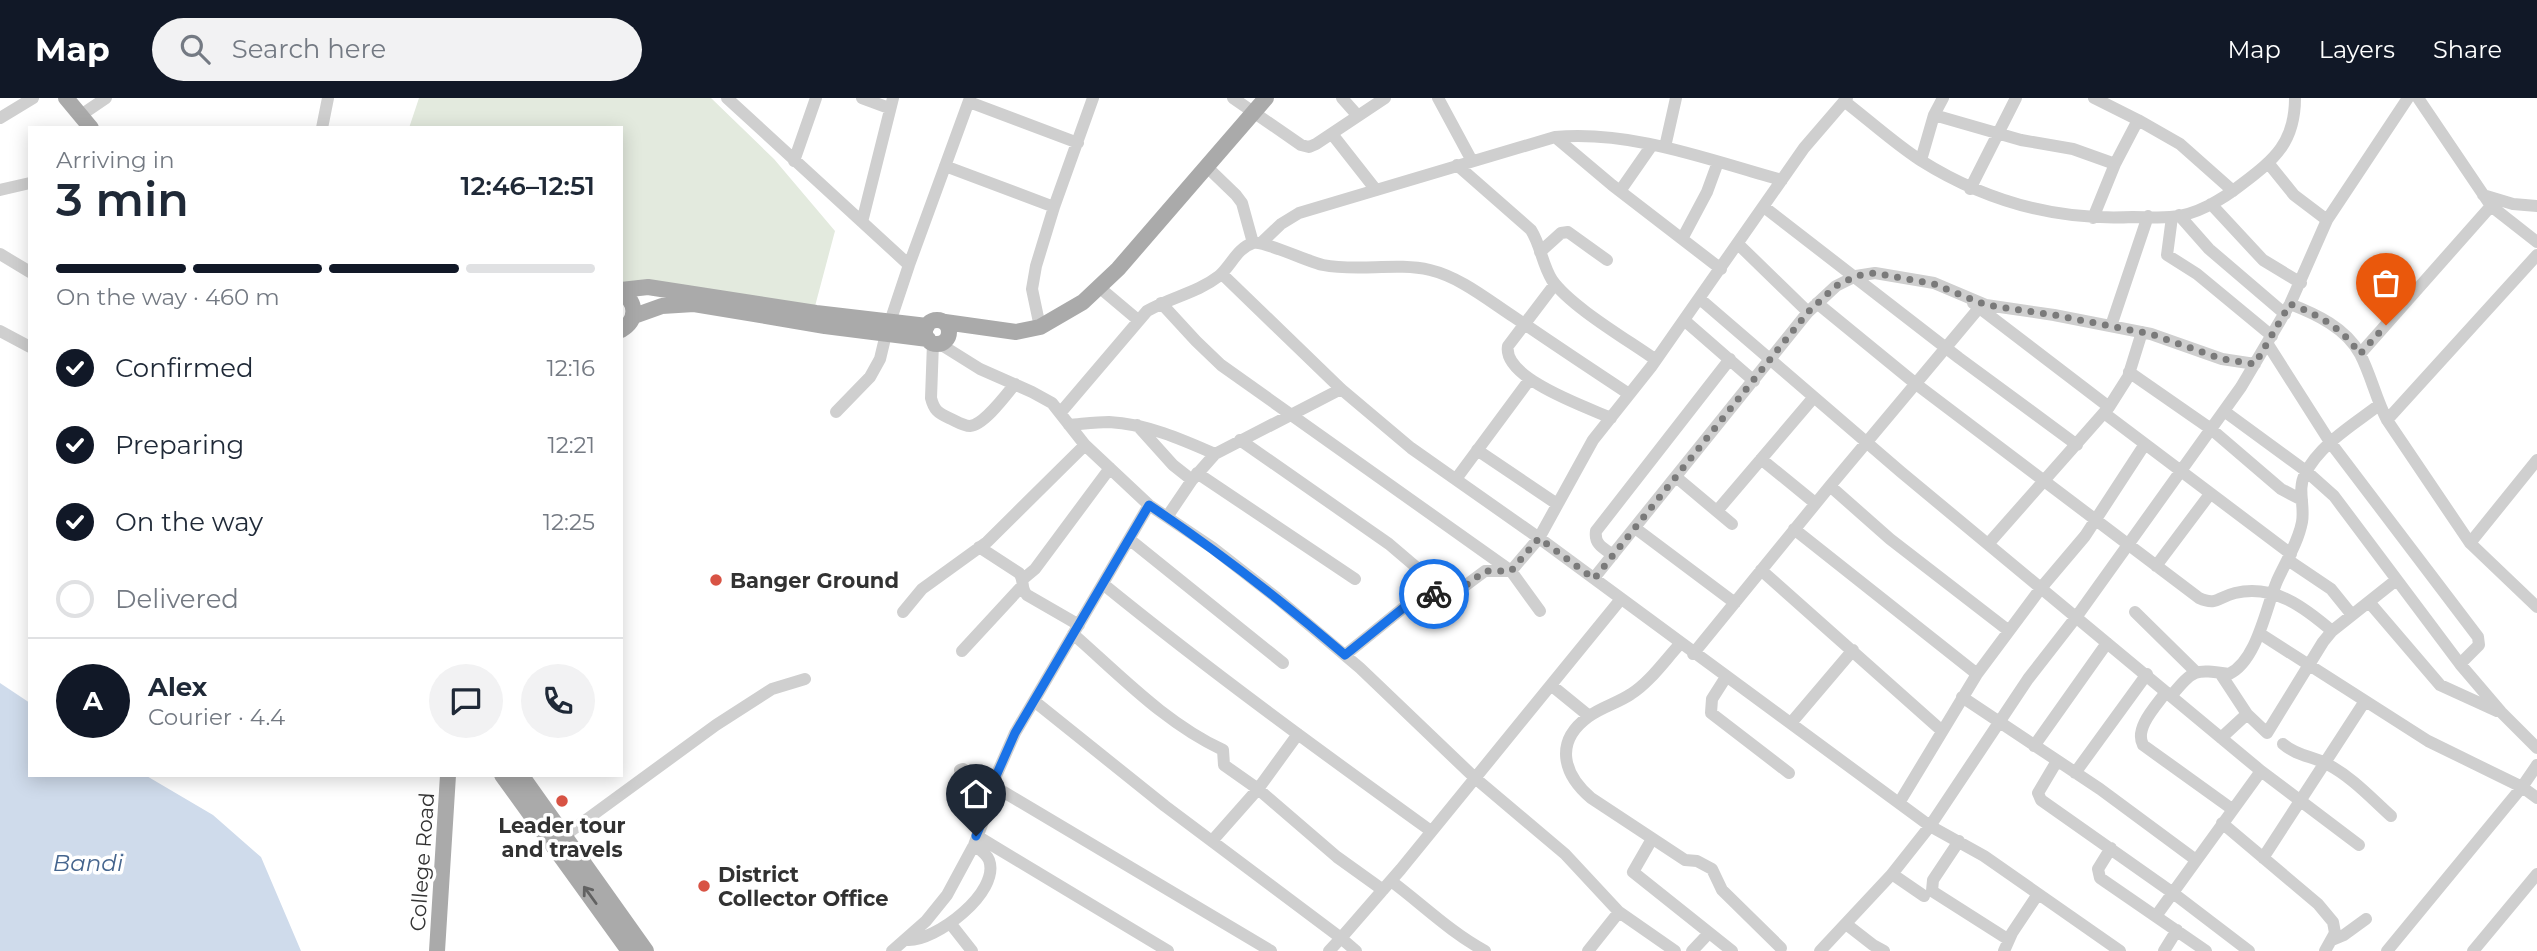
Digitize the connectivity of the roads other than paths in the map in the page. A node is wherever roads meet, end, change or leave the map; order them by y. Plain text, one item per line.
1 (33, 98) edge
2 (106, 98) edge
3 (328, 98) edge
4 (727, 98) edge
5 (816, 98) edge
6 (862, 98) edge
7 (1093, 98) edge
8 (1233, 98) edge
9 (1266, 98) edge
10 (1342, 98) edge
11 (1385, 98) edge
12 (1438, 98) edge
13 (1676, 98) edge
14 (1943, 98) edge
15 (2017, 98) edge
16 (2094, 98) edge
17 (2295, 98) edge
18 (2409, 98) edge
19 (2418, 98) edge
20 (970, 100) edge
21 (1846, 100) edge
22 (891, 103) edge
23 (76, 108) edge
24 (1253, 111) junction
25 (1934, 114) junction
26 (1358, 116) junction
27 (0, 118) edge
28 (2138, 120) junction
29 (322, 126) edge
30 (1999, 131) junction
31 (1332, 134) junction
32 (1555, 137) junction
33 (1077, 143) junction
34 (1658, 146) junction
35 (1921, 160) junction
36 (794, 161) junction
37 (1472, 161) junction
38 (1718, 162) junction
39 (1457, 164) junction
40 (2115, 164) junction
41 (2269, 164) junction
42 (945, 166) junction
43 (1207, 167) junction
44 (1782, 180) junction
45 (28, 183) edge
46 (1970, 188) junction
47 (0, 190) edge
48 (1376, 190) junction
49 (1620, 191) junction
50 (2233, 191) junction
51 (2487, 200) junction
52 (2211, 204) junction
53 (1764, 206) junction
54 (2537, 206) edge
55 (1054, 207) junction
56 (2148, 216) junction
57 (2176, 216) junction
58 (2093, 218) junction
59 (2327, 220) junction
60 (862, 222) junction
61 (1682, 239) junction
62 (1257, 242) junction
63 (2537, 242) edge
64 (1738, 244) junction
65 (1540, 252) junction
66 (0, 254) edge
67 (2537, 255) edge
68 (1607, 260) dead end
69 (909, 265) junction
70 (1721, 269) junction
71 (28, 271) edge
72 (1222, 274) junction
73 (1856, 276) junction
74 (2301, 282) junction
75 (1555, 284) junction
76 (1100, 288) junction
77 (623, 291) edge
78 (623, 293) edge
79 (1700, 299) junction
80 (1968, 299) junction
81 (1161, 303) junction
82 (1813, 308) junction
83 (1979, 308) junction
84 (2288, 309) junction
85 (634, 316) junction
86 (1138, 320) junction
87 (1684, 320) junction
88 (1524, 324) junction
89 (2111, 326) junction
90 (888, 327) junction
91 (1040, 327) junction
92 (623, 329) edge
93 (0, 331) edge
94 (2142, 332) junction
95 (932, 338) junction
96 (2270, 340) junction
97 (28, 346) edge
98 (1947, 348) junction
99 (2360, 354) junction
100 (1730, 359) junction
101 (1772, 359) junction
102 (1656, 360) junction
103 (2255, 364) junction
104 (2129, 372) junction
105 (1530, 379) junction
106 (1755, 381) junction
107 (1015, 384) junction
108 (1916, 384) junction
109 (1341, 388) junction
110 (1629, 394) junction
111 (1814, 397) junction
112 (2379, 405) junction
113 (2107, 410) junction
114 (2224, 411) junction
115 (836, 412) dead end
116 (1061, 412) junction
117 (1290, 415) junction
118 (1611, 418) junction
119 (2387, 420) junction
120 (1069, 425) junction
121 (1137, 425) junction
122 (2211, 429) junction
123 (1240, 440) junction
124 (2330, 442) junction
125 (1867, 443) junction
126 (2145, 444) junction
127 (1085, 445) junction
128 (2077, 445) junction
129 (1478, 450) junction
130 (1215, 454) junction
131 (1761, 459) junction
132 (2537, 460) edge
133 (1110, 468) junction
134 (2181, 471) junction
135 (2306, 471) junction
136 (1194, 476) junction
137 (1676, 477) junction
138 (1456, 480) junction
139 (2044, 482) junction
140 (1829, 486) junction
141 (2210, 494) junction
142 (2302, 500) junction
143 (1815, 503) junction
144 (1557, 504) junction
145 (1149, 505) junction
146 (1717, 511) junction
147 (1167, 517) junction
148 (2096, 520) junction
149 (1732, 524) dead end
150 (1635, 528) junction
151 (1794, 529) junction
152 (1539, 538) junction
153 (1129, 539) junction
154 (1989, 543) junction
155 (2470, 543) junction
156 (2128, 545) junction
157 (979, 547) junction
158 (1613, 555) junction
159 (2290, 557) junction
160 (2156, 566) junction
161 (1760, 570) junction
162 (1511, 571) junction
163 (1355, 579) dead end
164 (1594, 579) junction
165 (2395, 581) junction
166 (1022, 583) junction
167 (1103, 584) junction
168 (2041, 588) junction
169 (2273, 594) junction
170 (1450, 597) junction
171 (1621, 598) junction
172 (2369, 602) junction
173 (1735, 603) junction
174 (2537, 607) edge
175 (1540, 611) dead end
176 (903, 612) dead end
177 (2136, 612) dead end
178 (2351, 615) junction
179 (2077, 616) junction
180 (1076, 629) junction
181 (2009, 631) junction
182 (2332, 631) junction
183 (2259, 633) junction
184 (2107, 642) junction
185 (1680, 643) junction
186 (1853, 650) junction
187 (962, 651) dead end
188 (1693, 653) junction
189 (1345, 655) junction
190 (1283, 663) dead end
191 (2308, 664) junction
192 (2460, 664) junction
193 (2196, 672) junction
194 (2220, 673) junction
195 (1977, 674) junction
196 (2147, 674) junction
197 (1727, 677) junction
198 (805, 679) dead end
199 (1552, 685) junction
200 (2169, 694) junction
201 (1962, 697) junction
202 (1034, 701) junction
203 (2365, 701) junction
204 (2501, 712) junction
205 (2247, 714) junction
206 (1589, 716) junction
207 (1999, 722) junction
208 (1791, 723) junction
209 (1941, 730) junction
210 (1297, 734) junction
211 (2221, 738) junction
212 (2283, 744) dead end
213 (2035, 746) junction
214 (2537, 748) edge
215 (2057, 761) junction
216 (2326, 764) junction
217 (2537, 765) edge
218 (960, 770) dead end
219 (2261, 771) junction
220 (1789, 773) dead end
221 (2075, 773) junction
222 (449, 777) edge
223 (503, 777) edge
224 (522, 777) edge
225 (1475, 778) junction
226 (2522, 787) junction
227 (1258, 789) junction
228 (991, 790) junction
229 (2537, 798) edge
230 (2302, 802) junction
231 (1899, 803) junction
232 (2232, 809) junction
233 (2391, 816) dead end
234 (2222, 823) junction
235 (1930, 826) junction
236 (1432, 831) junction
237 (564, 836) junction
238 (1652, 839) junction
239 (975, 841) junction
240 (1212, 841) junction
241 (1959, 841) junction
242 (2360, 845) dead end
243 (2111, 848) junction
244 (2263, 858) junction
245 (2196, 860) junction
246 (1892, 874) junction
247 (2537, 874) edge
248 (1387, 885) junction
249 (2173, 893) junction
250 (2038, 894) junction
251 (1924, 896) dead end
252 (1619, 912) junction
253 (2156, 916) junction
254 (2366, 919) dead end
255 (950, 923) junction
256 (1846, 924) junction
257 (2177, 930) junction
258 (1709, 933) junction
259 (1341, 937) junction
260 (2328, 945) edge
261 (2006, 946) edge
262 (899, 947) edge
263 (2104, 947) edge
264 (1781, 948) dead end
265 (1881, 950) edge
266 (437, 951) edge
267 (629, 951) edge
268 (646, 951) edge
269 (972, 951) edge
270 (1168, 951) edge
271 (1271, 951) edge
272 (1329, 951) edge
273 (1356, 951) edge
274 (1485, 951) edge
275 (1588, 951) edge
276 (1675, 951) edge
277 (1692, 951) edge
278 (1732, 951) edge
279 (1820, 951) edge
280 (2120, 951) edge
281 (2164, 951) edge
282 (2206, 951) edge
283 (2249, 951) edge
284 (2387, 951) edge
285 (2473, 951) edge

1 - 27 street
2 - 23 street
3 - 29 street
4 - 36 street
5 - 36 street
6 - 22 street
7 - 33 street
8 - 24 street
9 - 24 main road
10 - 26 street
11 - 26 street
12 - 37 street
13 - 34 street
14 - 25 street
15 - 30 street
16 - 28 street
17 - 41 street
18 - 59 street
19 - 51 street
20 - 33 street
20 - 42 street
21 - 35 street
21 - 44 street
22 - 60 street
24 - 31 street
24 - 43 main road
25 - 30 street
25 - 35 street
26 - 31 street
28 - 40 street
28 - 50 street
30 - 40 street
30 - 46 street
31 - 48 street
32 - 34 street
32 - 37 street
32 - 49 street
33 - 55 street
34 - 38 street
34 - 49 street
35 - 46 street
36 - 60 street
37 - 39 street
38 - 44 street
38 - 61 street
39 - 48 street
39 - 65 street
40 - 58 street
41 - 50 street
41 - 59 street
42 - 55 street
42 - 69 street
43 - 62 street
43 - 76 main road
44 - 53 street
45 - 47 street
46 - 58 street
48 - 62 street
49 - 61 street
50 - 52 street
51 - 54 street
51 - 63 street
51 - 99 street
52 - 57 street
52 - 74 street
53 - 64 street
53 - 73 street
55 - 91 street
56 - 57 street
56 - 58 street
56 - 89 street
57 - 84 street
57 - 96 street
59 - 74 street
60 - 69 street
61 - 70 street
62 - 72 street
62 - 88 street
64 - 70 street
64 - 82 street
65 - 68 street
65 - 75 street
66 - 71 street
67 - 119 street
69 - 90 street
70 - 79 street
72 - 81 street
72 - 109 street
73 - 80 street
73 - 82 street
73 - 98 street
74 - 84 street
75 - 88 street
75 - 102 street
76 - 86 street
76 - 91 main road
77 - 90 main road
78 - 85 main road
79 - 87 street
79 - 101 street
80 - 83 street
80 - 89 street
81 - 86 street
81 - 117 street
82 - 101 street
82 - 108 street
83 - 98 street
83 - 113 street
84 - 96 street
84 - 99 street
85 - 90 main road
85 - 92 main road
86 - 116 street
87 - 100 street
87 - 102 street
88 - 105 street
88 - 110 street
89 - 94 street
90 - 95 main road
90 - 115 street
91 - 95 main road
93 - 97 street
94 - 103 street
94 - 104 street
95 - 107 street
95 - 107 street
96 - 103 street
96 - 124 street
98 - 108 street
98 - 128 street
99 - 112 street
100 - 106 street
100 - 158 street
101 - 106 street
101 - 111 street
102 - 110 street
103 - 114 street
104 - 113 street
104 - 122 street
105 - 118 street
105 - 129 street
106 - 137 street
107 - 116 street
108 - 125 street
108 - 139 street
109 - 117 street
109 - 138 street
110 - 118 street
111 - 125 street
111 - 131 street
112 - 119 street
112 - 124 street
113 - 126 street
113 - 128 street
114 - 122 street
114 - 135 street
116 - 120 street
117 - 123 street
117 - 162 street
118 - 144 street
119 - 155 street
120 - 121 street
120 - 127 street
121 - 130 street
121 - 136 street
122 - 134 street
122 - 142 street
123 - 130 street
123 - 170 street
124 - 135 street
124 - 192 street
125 - 140 street
125 - 154 street
126 - 134 street
126 - 148 street
127 - 133 street
127 - 157 street
128 - 139 street
129 - 138 street
129 - 144 street
130 - 136 street
131 - 143 street
131 - 146 street
132 - 155 street
133 - 145 street
133 - 166 street
134 - 141 street
134 - 156 street
135 - 142 street
135 - 165 street
136 - 147 street
136 - 163 street
137 - 146 street
137 - 150 street
138 - 152 street
139 - 148 street
139 - 154 street
140 - 143 street
140 - 181 street
141 - 159 street
141 - 160 street
142 - 159 street
143 - 151 street
144 - 152 street
145 - 147 street
145 - 153 street
146 - 149 street
147 - 189 street
148 - 156 street
148 - 168 street
150 - 158 street
150 - 173 street
151 - 161 street
151 - 195 street
152 - 162 street
152 - 164 street
153 - 167 street
153 - 190 street
154 - 168 street
155 - 174 street
156 - 160 street
156 - 179 street
157 - 166 street
157 - 176 street
158 - 164 street
159 - 169 street
159 - 178 street
160 - 169 street
161 - 173 street
161 - 186 street
162 - 170 street
162 - 175 street
164 - 171 street
165 - 172 street
165 - 192 street
166 - 180 street
166 - 187 street
167 - 180 street
167 - 210 street
168 - 179 street
168 - 181 street
169 - 182 street
169 - 183 street
170 - 189 street
171 - 185 street
171 - 199 street
172 - 178 street
172 - 204 street
173 - 188 street
177 - 193 street
178 - 182 street
179 - 184 street
179 - 207 street
180 - 202 street
180 - 227 street
181 - 195 street
182 - 191 street
183 - 191 street
183 - 194 street
184 - 196 street
184 - 213 street
185 - 188 street
185 - 206 street
186 - 208 street
186 - 209 street
188 - 197 street
189 - 225 street
191 - 203 street
191 - 205 street
192 - 204 street
193 - 194 street
193 - 200 street
194 - 205 street
195 - 201 street
196 - 200 street
196 - 221 street
197 - 208 street
197 - 220 street
198 - 237 street
199 - 206 street
199 - 225 street
200 - 211 street
200 - 232 street
201 - 207 street
201 - 209 street
202 - 228 street
202 - 240 street
203 - 216 street
203 - 226 street
204 - 214 street
205 - 211 street
206 - 238 street
207 - 213 street
207 - 235 street
208 - 231 street
209 - 231 street
210 - 227 street
210 - 236 street
211 - 219 street
212 - 216 street
213 - 215 street
215 - 221 street
215 - 243 street
216 - 230 street
216 - 233 street
217 - 226 street
218 - 228 street
219 - 230 street
219 - 232 street
221 - 245 street
222 - 266 main road, College Road
267 -> 223 main road
224 - 237 main road
225 - 236 street
225 - 252 street
226 - 229 street
226 - 284 street
227 - 240 street
227 - 248 street
228 - 239 street
228 - 271 street
230 - 242 street
230 - 244 street
231 - 235 street
232 - 234 street
234 - 244 street
234 - 245 street
235 - 241 street
235 - 246 street
236 - 248 street
237 - 268 main road
238 - 258 street
238 - 264 street
239 - 255 street
239 - 262 street
239 - 270 street
240 - 259 street
241 - 250 street
241 - 261 street
243 - 249 street
243 - 253 street
244 - 260 street
245 - 249 street
246 - 251 street
246 - 256 street
247 - 285 street
248 - 259 street
248 - 274 street
249 - 253 street
249 - 283 street
250 - 261 street
250 - 263 street
252 - 275 street
252 - 276 street
253 - 257 street
254 - 260 street
255 - 262 street
255 - 269 street
256 - 265 street
256 - 279 street
257 - 281 street
257 - 282 street
258 - 277 street
258 - 278 street
259 - 272 street
259 - 273 street
263 - 280 street

